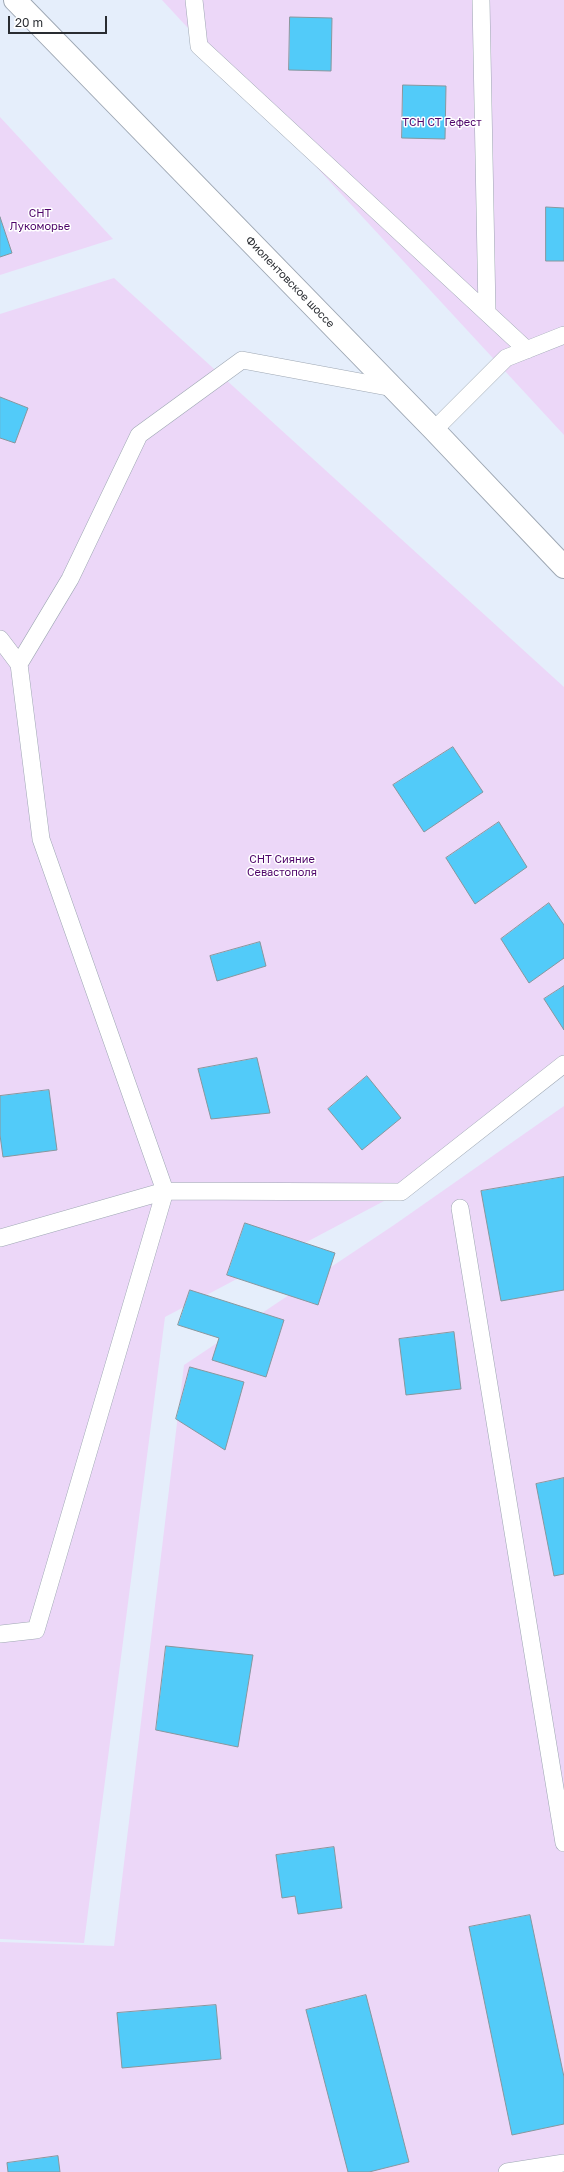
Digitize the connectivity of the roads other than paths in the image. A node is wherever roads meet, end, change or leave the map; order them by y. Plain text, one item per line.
1 (15, 0) edge
2 (194, 0) edge
3 (481, 0) edge
4 (487, 312) junction
5 (564, 335) edge
6 (527, 350) junction
7 (393, 388) junction
8 (434, 430) junction
9 (564, 567) edge
10 (0, 639) edge
11 (19, 664) junction
12 (564, 1064) edge
13 (165, 1191) junction
14 (460, 1208) dead end
15 (0, 1238) edge
16 (0, 1634) edge
17 (564, 1843) edge
18 (564, 2163) edge
19 (507, 2172) edge

1 - 7 main road, Фиолентовское шоссе
2 - 4 lane
3 - 4 lane
4 - 6 lane
5 - 6 lane
6 - 8 lane
7 - 8 main road, Фиолентовское шоссе
7 - 11 lane
8 - 9 main road, Фиолентовское шоссе
10 - 11 lane
11 - 13 lane
12 - 13 lane
13 - 15 lane
13 - 16 lane
14 - 17 lane
18 - 19 lane

